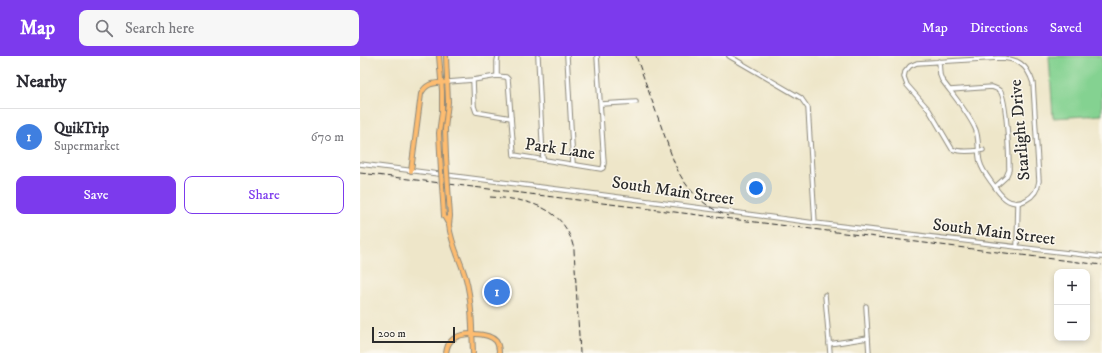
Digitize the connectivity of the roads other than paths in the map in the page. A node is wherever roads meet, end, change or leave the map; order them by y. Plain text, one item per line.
1 (439, 56) edge
2 (446, 56) edge
3 (498, 56) edge
4 (538, 56) edge
5 (567, 56) edge
6 (597, 56) edge
7 (729, 56) edge
8 (939, 61) junction
9 (497, 76) junction
10 (473, 80) junction
11 (448, 82) junction
12 (441, 83) junction
13 (950, 90) junction
14 (636, 102) dead end
15 (600, 104) junction
16 (510, 118) junction
17 (981, 150) junction
18 (543, 160) junction
19 (360, 164) edge
20 (574, 164) junction
21 (411, 171) junction
22 (995, 187) junction
23 (1018, 203) junction
24 (815, 223) junction
25 (448, 225) junction
26 (1017, 247) junction
27 (1102, 257) edge
28 (825, 296) dead end
29 (866, 306) dead end
30 (472, 334) junction
31 (868, 338) junction
32 (829, 344) junction
33 (446, 353) edge
34 (473, 353) edge
35 (499, 353) edge
36 (830, 353) edge
37 (869, 353) edge

1 - 12 main road
2 - 11 main road
3 - 9 street
4 - 18 street
5 - 20 street
6 - 15 street, Park Lane
7 - 24 street
8 - 13 street
8 - 17 street, Starlight Drive
8 - 23 street, Starlight Drive
9 - 10 street
9 - 16 street, Park Lane
10 - 11 street
10 - 16 street
11 - 12 main road
11 - 25 main road, bridge
12 - 21 main road
12 - 25 main road, bridge
13 - 17 street
13 - 22 street
14 - 15 street
15 - 20 street, Park Lane
16 - 18 street, Park Lane
17 - 22 street
18 - 20 street, Park Lane
19 - 21 street, South Main Street
21 - 24 street, South Main Street
22 - 23 street
23 - 26 street, Starlight Drive
24 - 26 street, South Main Street
25 - 30 main road
26 - 27 street, South Main Street
28 - 32 street
29 - 31 street
30 - 33 main road
30 - 34 main road
30 - 35 main road
31 - 32 street
31 - 37 street
32 - 36 street

